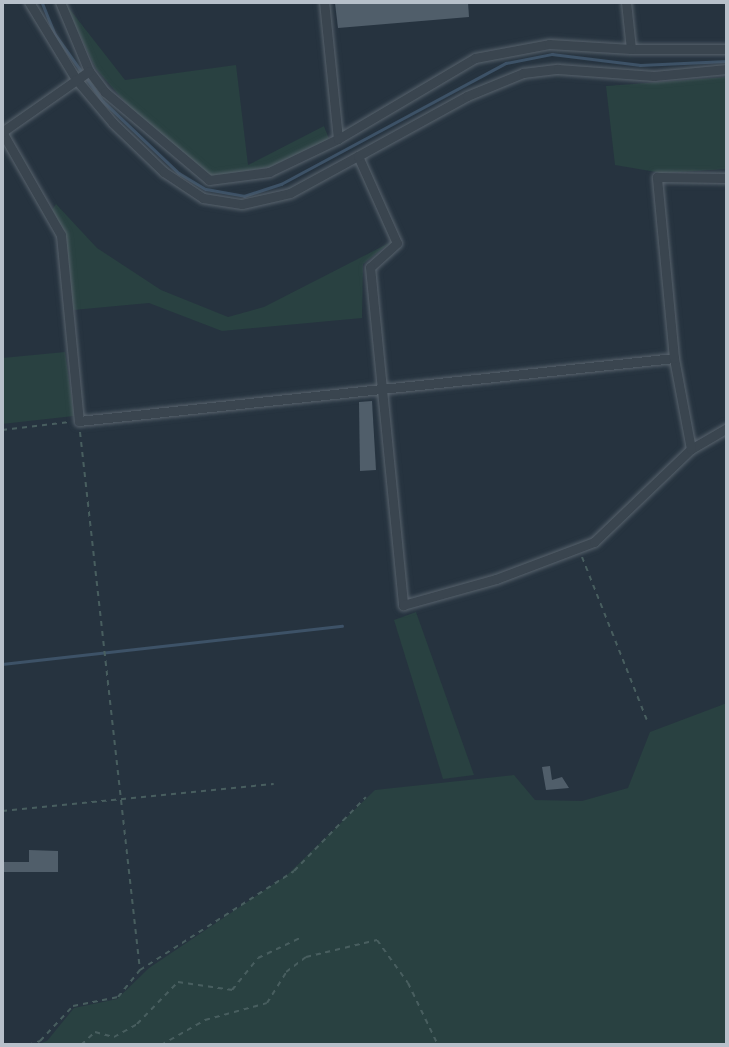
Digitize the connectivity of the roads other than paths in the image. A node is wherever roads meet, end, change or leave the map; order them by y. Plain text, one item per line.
1 (29, 2) edge
2 (60, 2) edge
3 (324, 2) edge
4 (626, 2) edge
5 (631, 49) junction
6 (727, 49) edge
7 (727, 69) edge
8 (89, 71) junction
9 (76, 79) junction
10 (2, 132) edge
11 (338, 139) junction
12 (358, 156) junction
13 (727, 178) edge
14 (674, 358) junction
15 (379, 390) junction
16 (727, 428) edge
17 (691, 449) junction

1 - 9 street
2 - 8 street
3 - 11 street
4 - 5 street
5 - 6 street
5 - 11 street
7 - 12 street
8 - 9 street
8 - 11 street
9 - 10 street
9 - 12 street
10 - 15 street
12 - 15 street
13 - 14 street
14 - 15 street
14 - 17 street
15 - 17 street
16 - 17 street

